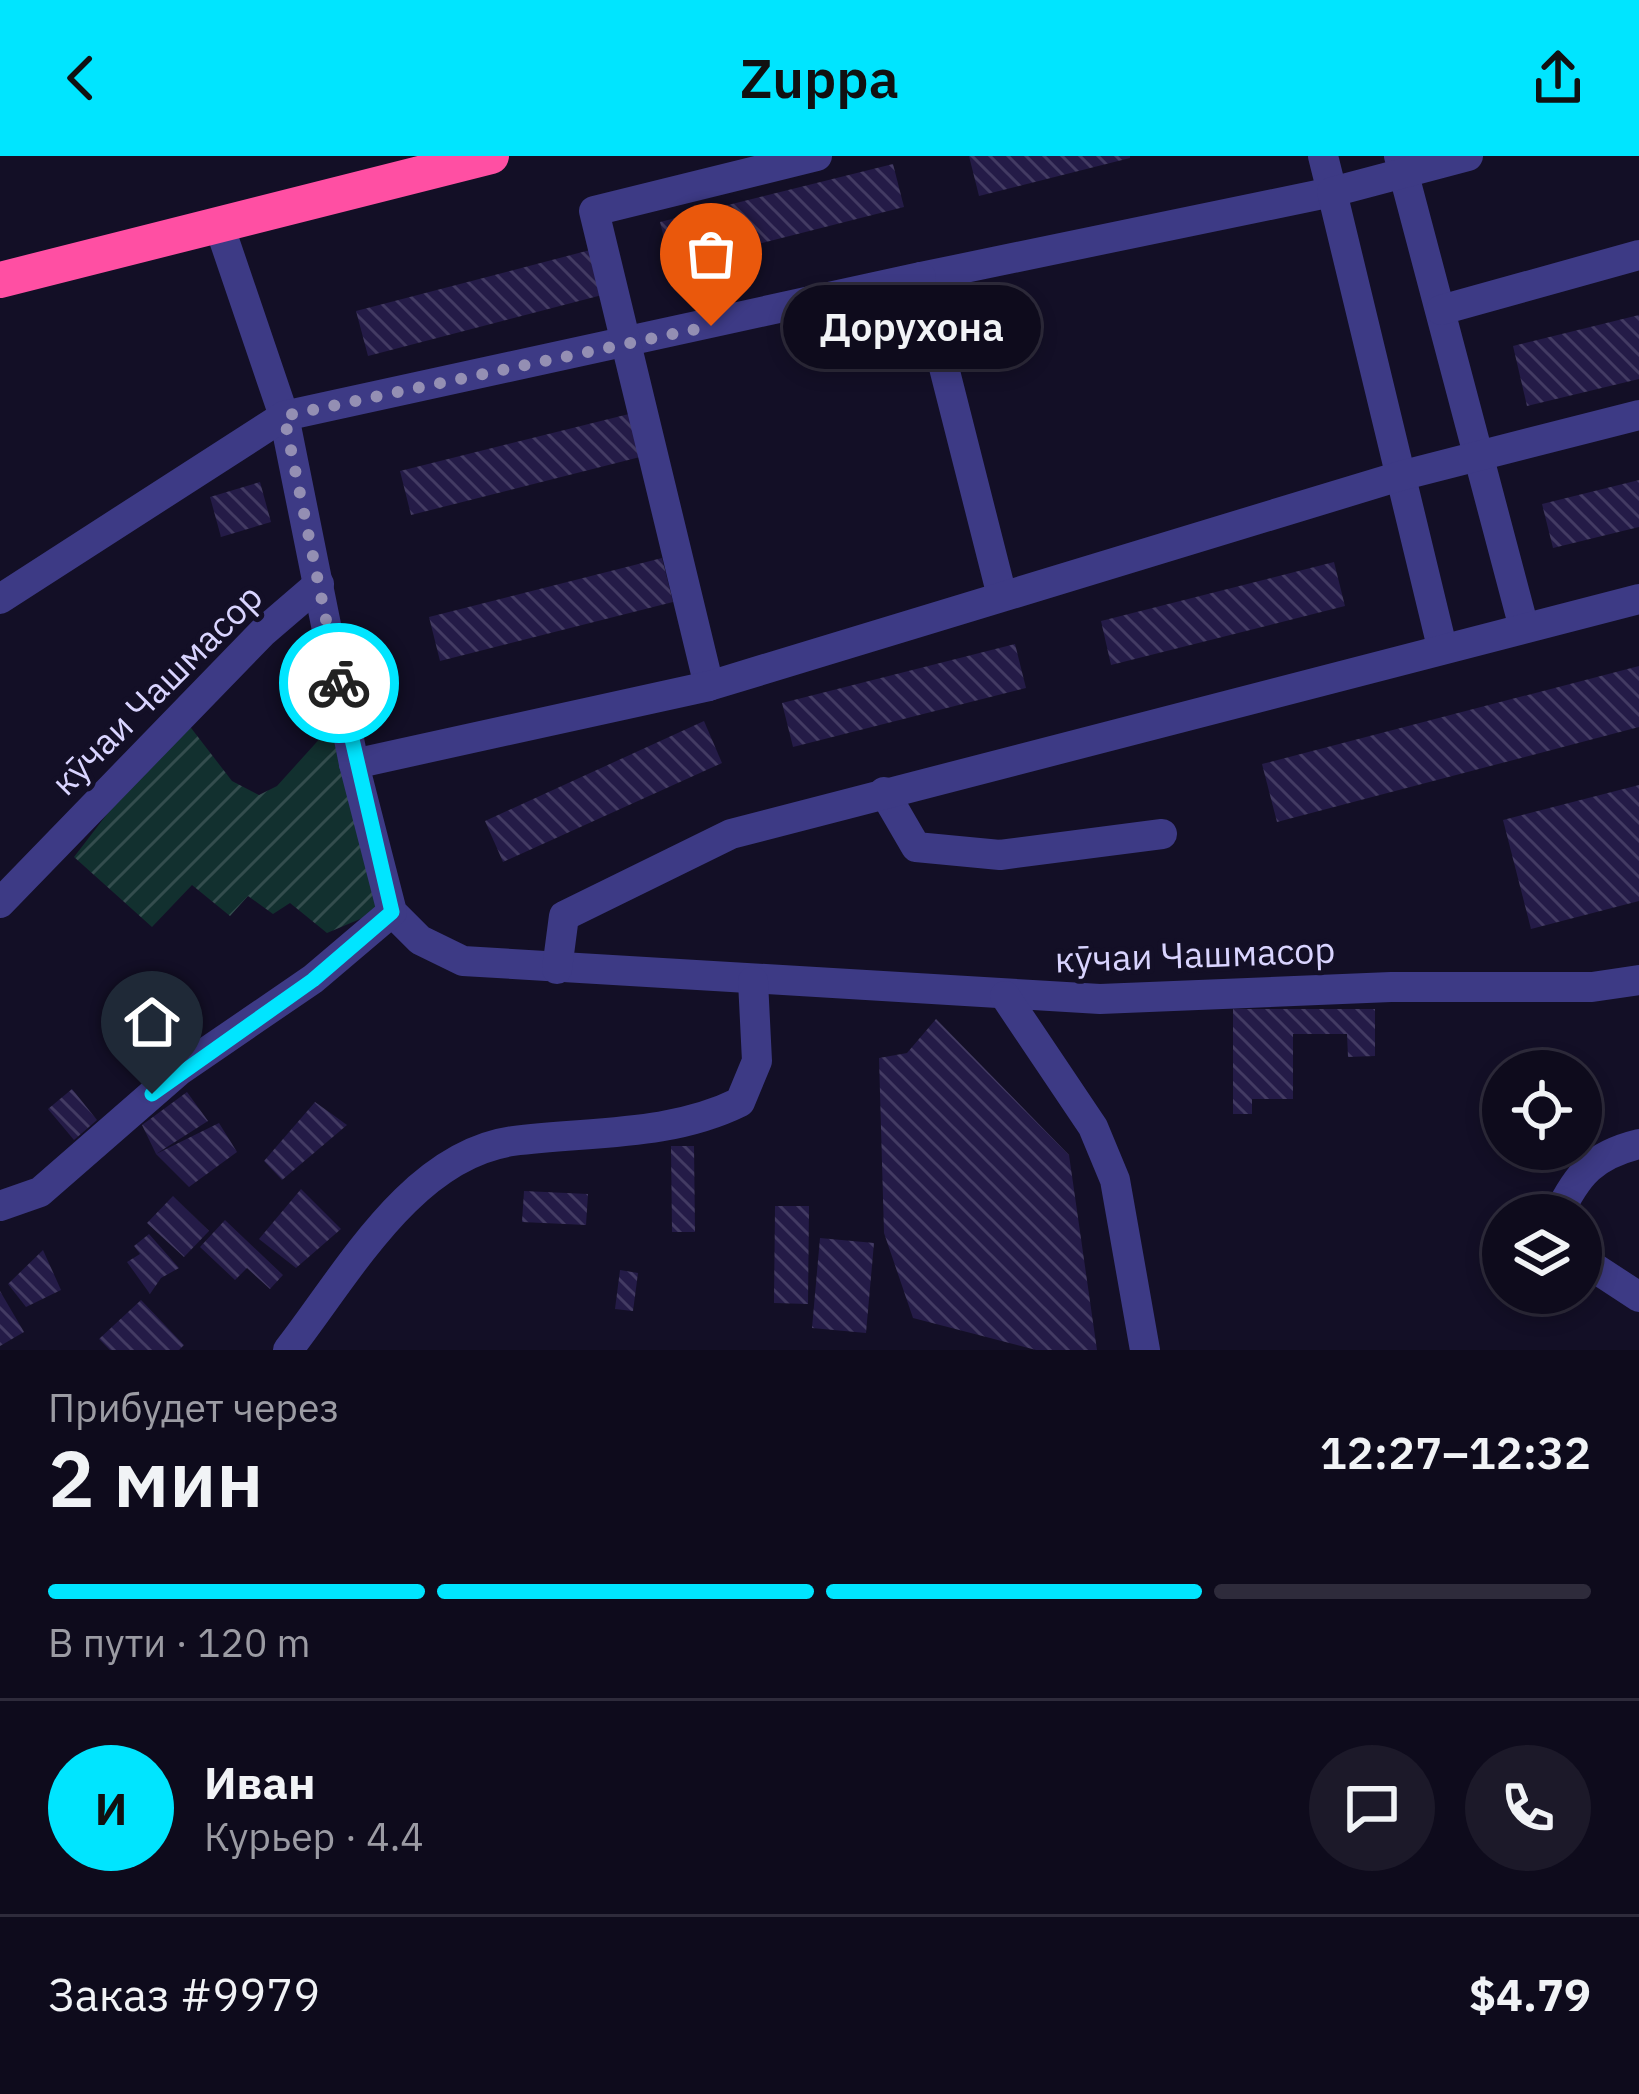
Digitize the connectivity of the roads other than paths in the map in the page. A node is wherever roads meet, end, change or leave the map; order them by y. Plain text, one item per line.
1 (490, 156) edge
2 (817, 156) edge
3 (1322, 156) edge
4 (1468, 156) edge
5 (1402, 164) edge
6 (1332, 192) junction
7 (219, 225) junction
8 (1639, 255) edge
9 (921, 277) junction
10 (0, 280) edge
11 (1441, 310) junction
12 (627, 345) junction
13 (1639, 415) edge
14 (284, 416) junction
15 (1480, 456) junction
16 (1400, 476) junction
17 (319, 584) junction
18 (1003, 596) junction
19 (0, 599) edge
20 (1639, 599) edge
21 (1524, 628) junction
22 (1442, 647) junction
23 (709, 686) junction
24 (354, 764) junction
25 (884, 792) junction
26 (1162, 834) dead end
27 (0, 903) edge
28 (392, 912) junction
29 (556, 969) junction
30 (1639, 980) edge
31 (753, 981) junction
32 (1005, 997) junction
33 (1639, 1144) edge
34 (1568, 1194) edge
35 (0, 1206) edge
36 (1602, 1273) edge
37 (1639, 1297) edge
38 (288, 1350) edge
39 (1145, 1350) edge

1 - 7 highway
2 - 12 street
3 - 6 street
4 - 5 street
5 - 6 street
5 - 11 street
6 - 9 street
6 - 16 street
7 - 10 highway
7 - 14 street, кӯчаи Чашмасор
8 - 11 street
9 - 12 street
9 - 18 street
11 - 15 street
12 - 14 street
12 - 23 street
13 - 15 street
14 - 17 street, кӯчаи Чашмасор
14 - 19 street
15 - 16 street
15 - 21 street
16 - 18 street
16 - 22 street
17 - 24 street, кӯчаи Чашмасор
17 - 27 street, кӯчаи Чашмасор
18 - 23 street
20 - 21 street
21 - 22 street
22 - 25 street
23 - 24 street
24 - 28 street, кӯчаи Чашмасор
25 - 26 street
25 - 29 street
28 - 29 street, кӯчаи Чашмасор
28 - 35 street
29 - 31 street, кӯчаи Чашмасор
30 - 32 street, кӯчаи Чашмасор
31 - 32 street, кӯчаи Чашмасор
31 - 38 street
32 - 39 street
33 - 34 street
36 - 37 street

